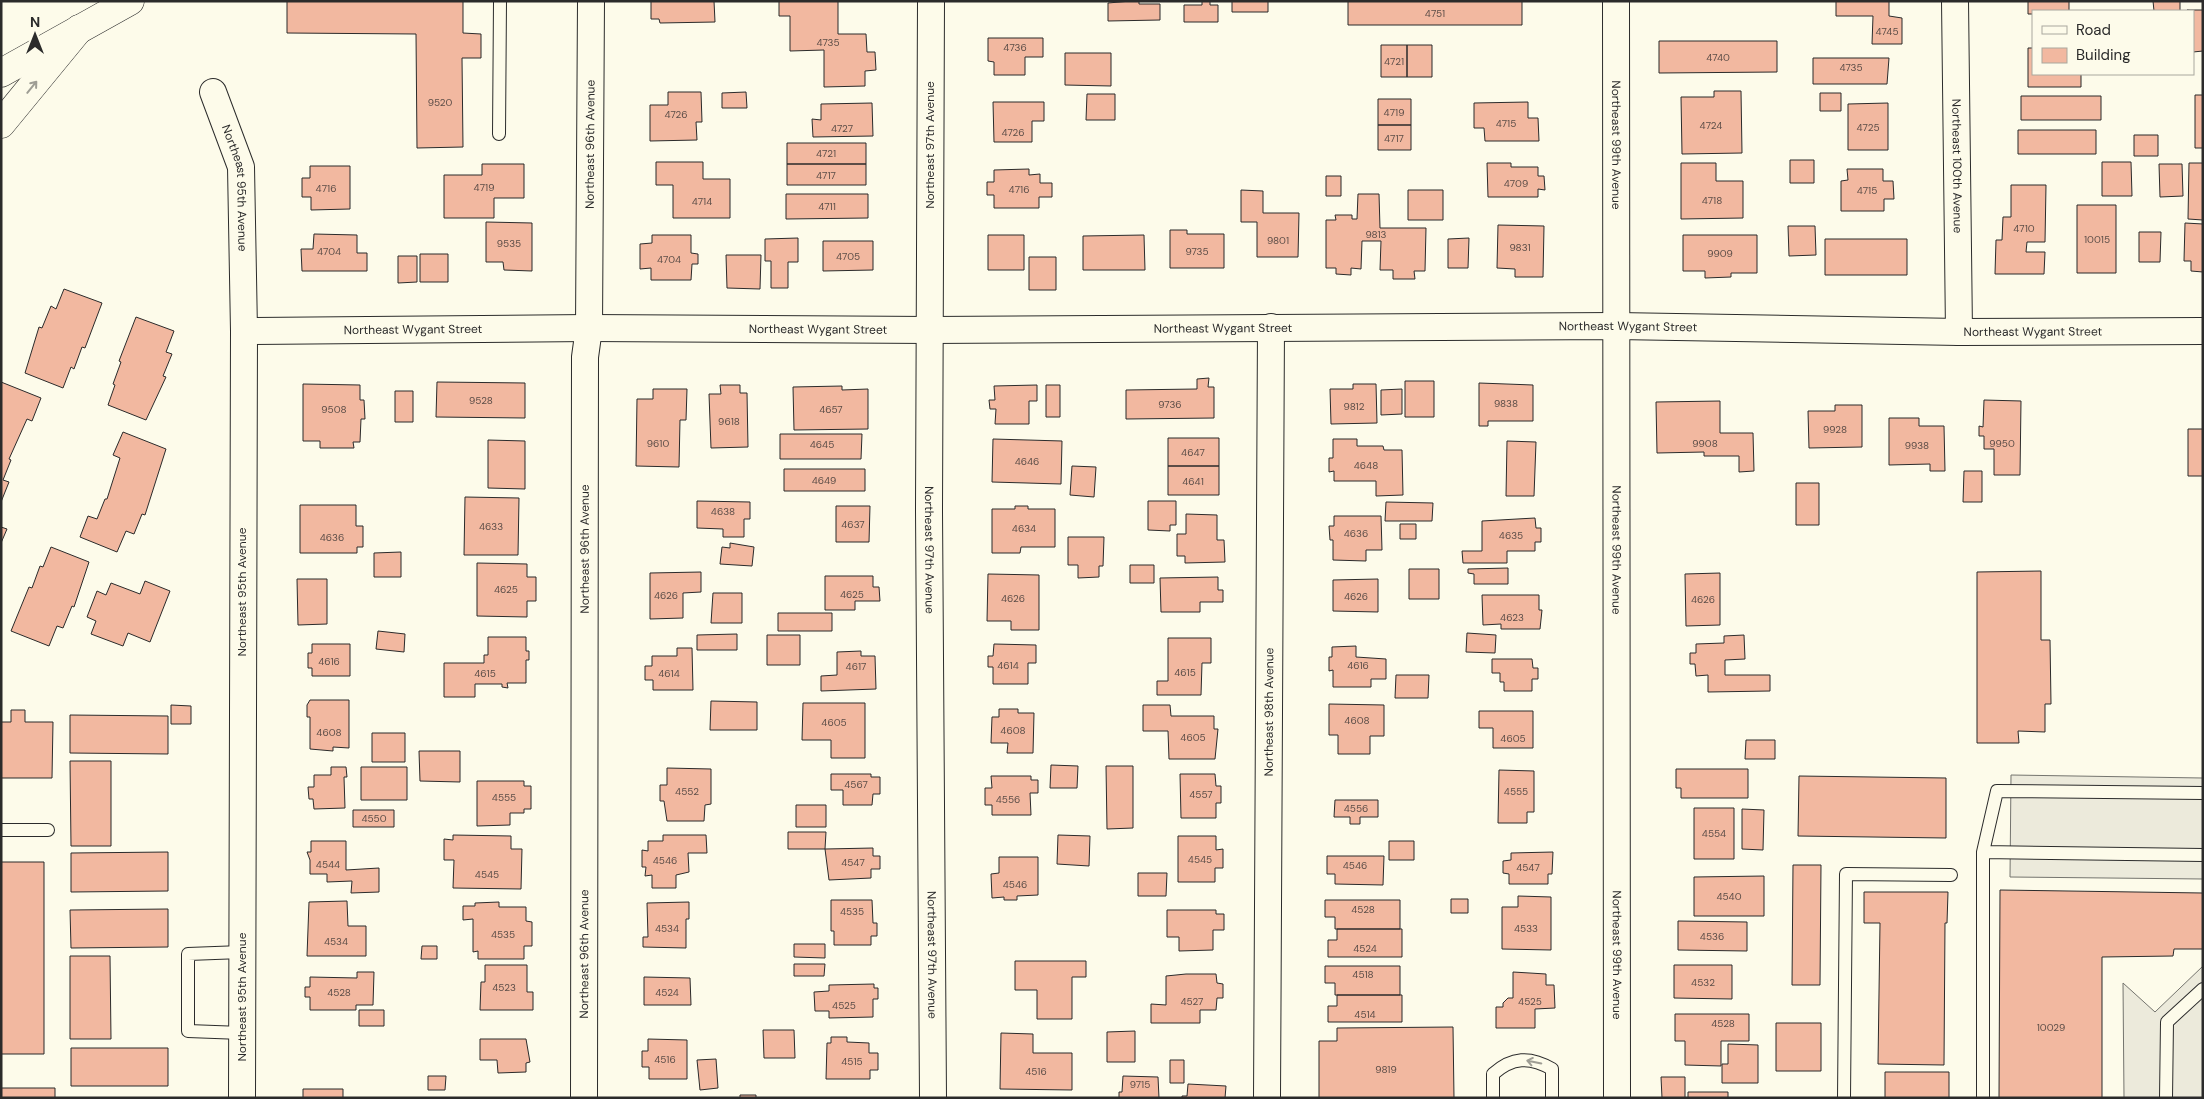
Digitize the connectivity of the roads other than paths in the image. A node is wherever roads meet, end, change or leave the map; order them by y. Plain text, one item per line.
1 (130, 1) edge
2 (500, 1) edge
3 (591, 1) edge
4 (931, 1) edge
5 (1616, 1) edge
6 (1955, 1) edge
7 (79, 29) junction
8 (1, 73) edge
9 (213, 92) dead end
10 (1, 124) edge
11 (499, 134) dead end
12 (1617, 326) junction
13 (1271, 327) junction
14 (589, 328) junction
15 (930, 330) junction
16 (2203, 331) edge
17 (244, 332) junction
18 (1959, 332) junction
19 (2203, 793) edge
20 (1, 830) edge
21 (48, 830) dead end
22 (1983, 852) junction
23 (2203, 855) edge
24 (1951, 875) dead end
25 (242, 952) junction
26 (2203, 989) edge
27 (242, 1033) junction
28 (242, 1098) edge
29 (584, 1098) edge
30 (933, 1098) edge
31 (1267, 1098) edge
32 (1493, 1098) edge
33 (1552, 1098) edge
34 (1617, 1098) edge
35 (1844, 1098) edge
36 (1982, 1098) edge
37 (2166, 1098) edge

1 - 7 main road
2 - 11 lane
3 - 14 street, Northeast 96th Avenue
4 - 15 street, Northeast 97th Avenue
5 - 12 street, Northeast 99th Avenue
6 - 18 street, Northeast 100th Avenue
7 - 8 main road
10 -> 7 main road
9 - 17 street, Northeast 95th Avenue
12 - 13 street, Northeast Wygant Street
12 - 18 street, Northeast Wygant Street
12 - 34 street, Northeast 99th Avenue
13 - 15 street, Northeast Wygant Street
13 - 31 street, Northeast 98th Avenue
14 - 15 street, Northeast Wygant Street
14 - 17 street, Northeast Wygant Street
14 - 29 street, Northeast 96th Avenue
15 - 30 street, Northeast 97th Avenue
16 - 18 street, Northeast Wygant Street
17 - 25 street, Northeast 95th Avenue
19 - 22 lane
20 - 21 lane
22 - 23 lane
22 - 36 lane
24 - 35 lane
25 - 27 street, Northeast 95th Avenue
25 - 27 lane
26 - 37 lane
27 - 28 street, Northeast 95th Avenue
33 -> 32 lane

